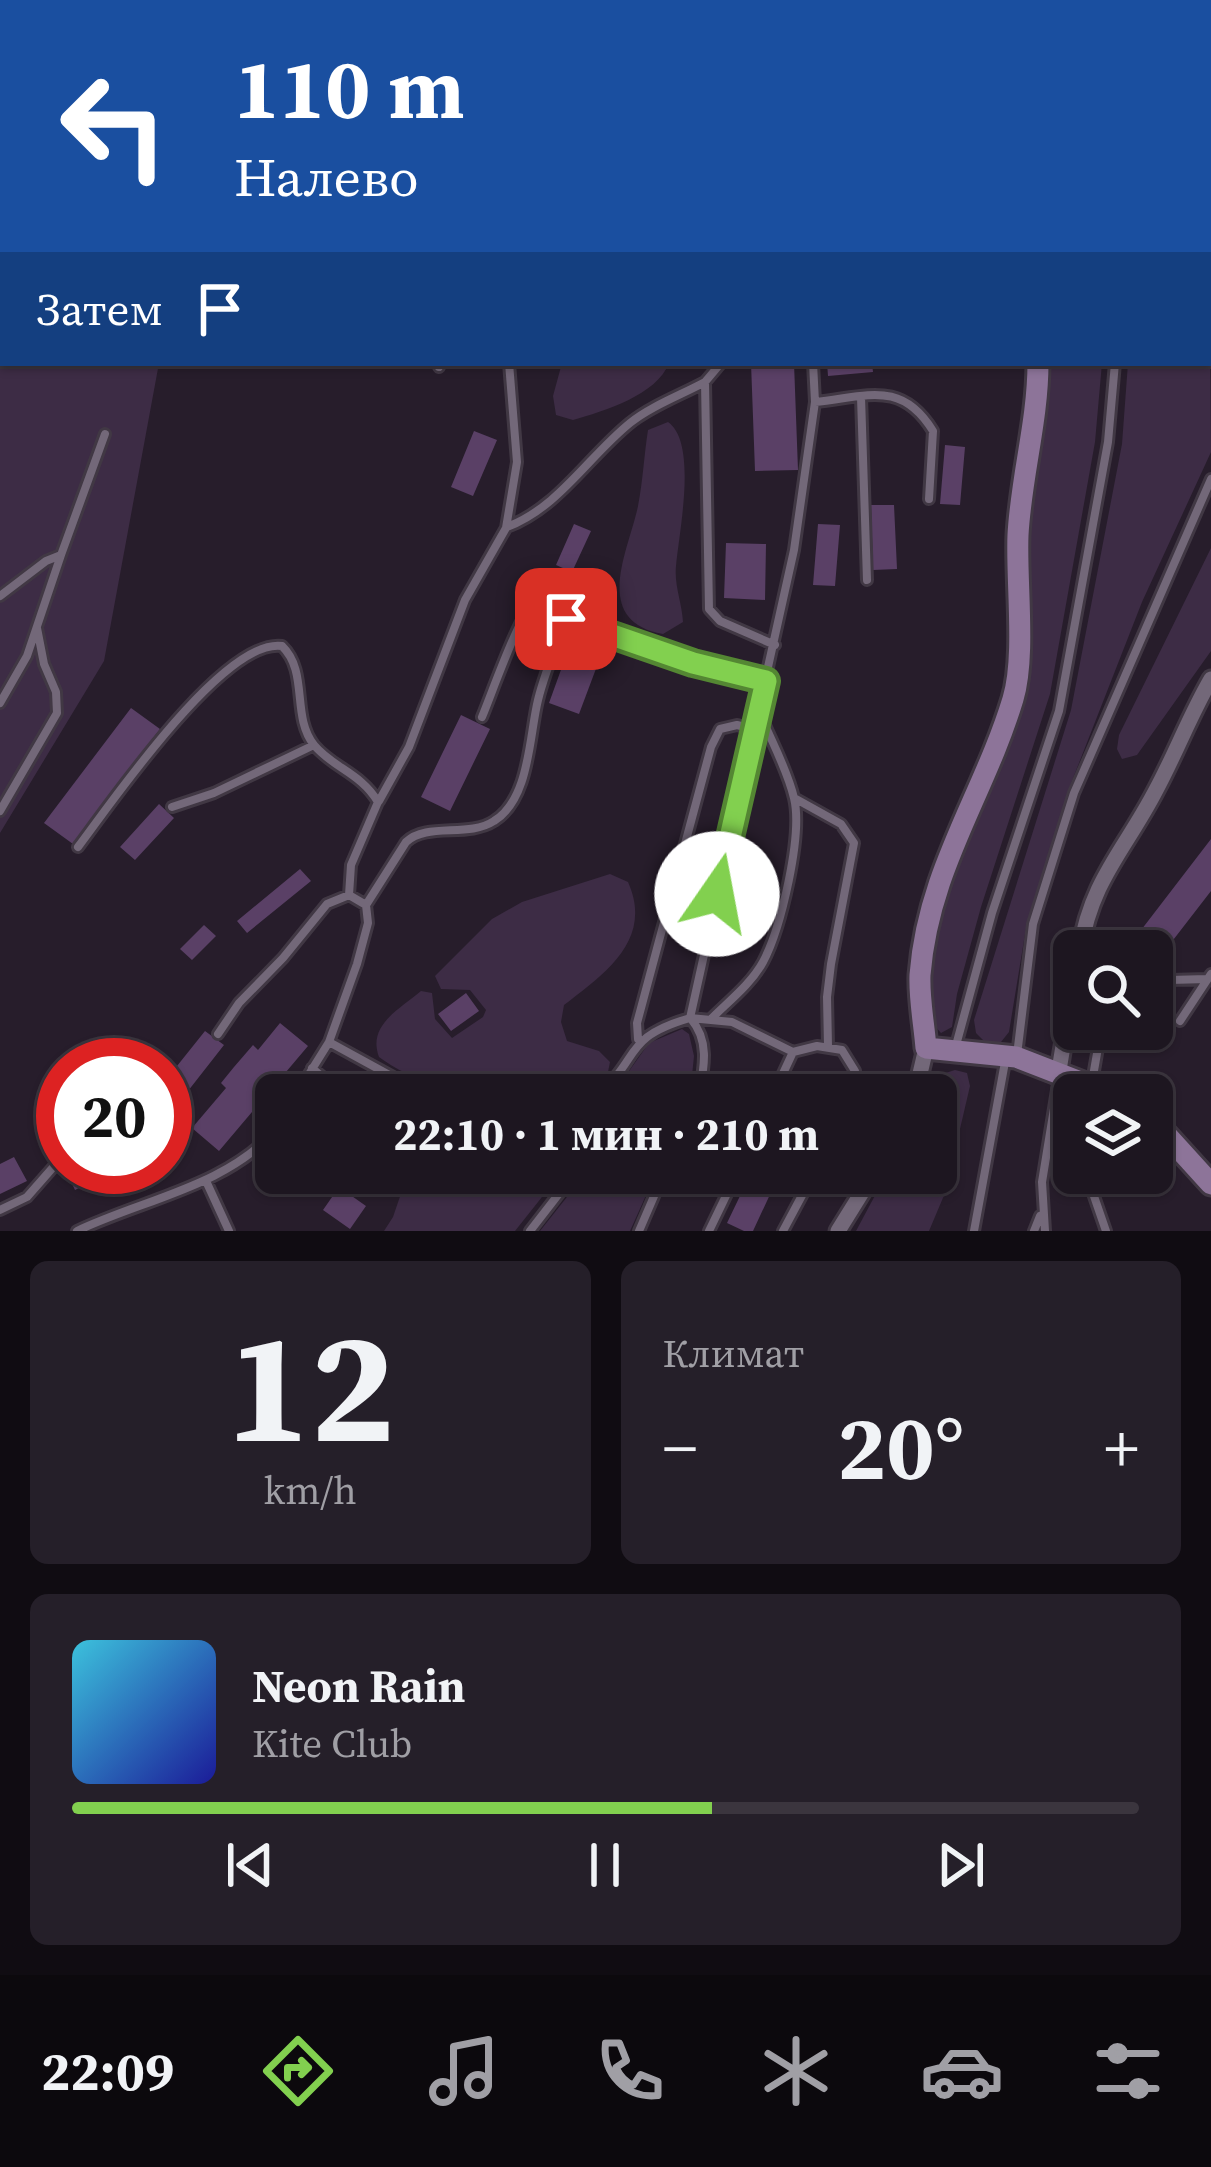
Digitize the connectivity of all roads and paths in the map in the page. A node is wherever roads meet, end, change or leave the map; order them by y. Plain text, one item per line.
1 (508, 366) edge
2 (719, 366) edge
3 (814, 366) edge
4 (1038, 366) edge
5 (1114, 366) edge
6 (706, 382) junction
7 (861, 397) junction
8 (815, 402) junction
9 (104, 434) dead end
10 (1211, 479) edge
11 (929, 499) dead end
12 (506, 528) junction
13 (61, 555) junction
14 (867, 580) dead end
15 (0, 596) edge
16 (566, 619) junction
17 (37, 626) junction
18 (775, 645) junction
19 (1211, 679) edge
20 (766, 681) junction
21 (0, 703) edge
22 (758, 709) junction
23 (482, 717) dead end
24 (753, 729) junction
25 (314, 745) junction
26 (795, 799) junction
27 (378, 802) junction
28 (172, 807) dead end
29 (0, 811) edge
30 (78, 847) dead end
31 (349, 896) junction
32 (366, 905) junction
33 (1084, 930) edge
34 (1209, 976) edge
35 (1173, 980) edge
36 (690, 1018) junction
37 (712, 1018) junction
38 (1180, 1021) dead end
39 (218, 1034) dead end
40 (638, 1041) junction
41 (328, 1042) junction
42 (828, 1046) junction
43 (926, 1048) junction
44 (956, 1050) junction
45 (793, 1052) junction
46 (1011, 1056) junction
47 (312, 1068) junction
48 (308, 1074) edge
49 (319, 1074) edge
50 (387, 1074) edge
51 (618, 1074) edge
52 (702, 1074) edge
53 (783, 1074) edge
54 (854, 1074) edge
55 (920, 1074) edge
56 (1053, 1075) edge
57 (1053, 1109) edge
58 (1173, 1135) edge
59 (255, 1150) edge
60 (1204, 1158) edge
61 (206, 1180) junction
62 (1211, 1184) edge
63 (36, 1187) edge
64 (559, 1194) edge
65 (655, 1194) edge
66 (727, 1194) edge
67 (803, 1194) edge
68 (861, 1194) edge
69 (1093, 1194) edge
70 (0, 1210) edge
71 (1041, 1215) junction
72 (712, 1230) edge
73 (77, 1231) edge
74 (229, 1231) edge
75 (530, 1231) edge
76 (639, 1231) edge
77 (783, 1231) edge
78 (838, 1231) edge
79 (974, 1231) edge
80 (1034, 1231) edge
81 (1045, 1231) edge
82 (1106, 1231) edge

1 - 12 lane
2 - 6 lane
3 - 8 lane
4 - 43 main road
5 - 44 lane
6 - 12 lane
6 - 18 lane
7 - 8 lane
7 - 11 lane
7 - 14 lane
8 - 18 lane
9 - 13 lane
10 - 46 lane
12 - 27 lane
13 - 15 lane
13 - 17 lane
16 - 20 lane
16 - 23 lane
16 - 32 lane
17 - 21 lane
17 - 29 lane
18 - 20 lane
19 - 33 street
20 - 22 lane
22 - 24 lane
22 - 26 lane
24 - 36 lane
24 - 40 lane
25 - 27 lane
25 - 28 lane
25 - 30 lane
26 - 37 lane
26 - 42 lane
27 - 31 lane
31 - 32 lane
31 - 39 lane
32 - 41 lane
34 - 35 lane
34 - 38 lane
36 - 37 lane
36 - 40 lane
36 - 52 lane
37 - 45 lane
40 - 51 lane
41 - 47 lane
41 - 50 lane
42 - 45 lane
42 - 54 lane
43 - 44 main road
43 - 55 street
44 - 46 main road
45 - 53 lane
46 - 56 main road
46 - 79 lane
47 - 48 lane
47 - 49 lane
57 - 71 lane
58 - 60 main road
59 - 61 lane
60 - 62 main road
61 - 73 lane
61 - 74 lane
63 - 70 lane
64 - 75 lane
65 - 76 lane
66 - 72 lane
67 - 77 lane
68 - 78 street
69 - 82 lane
71 - 80 lane
71 - 81 lane

